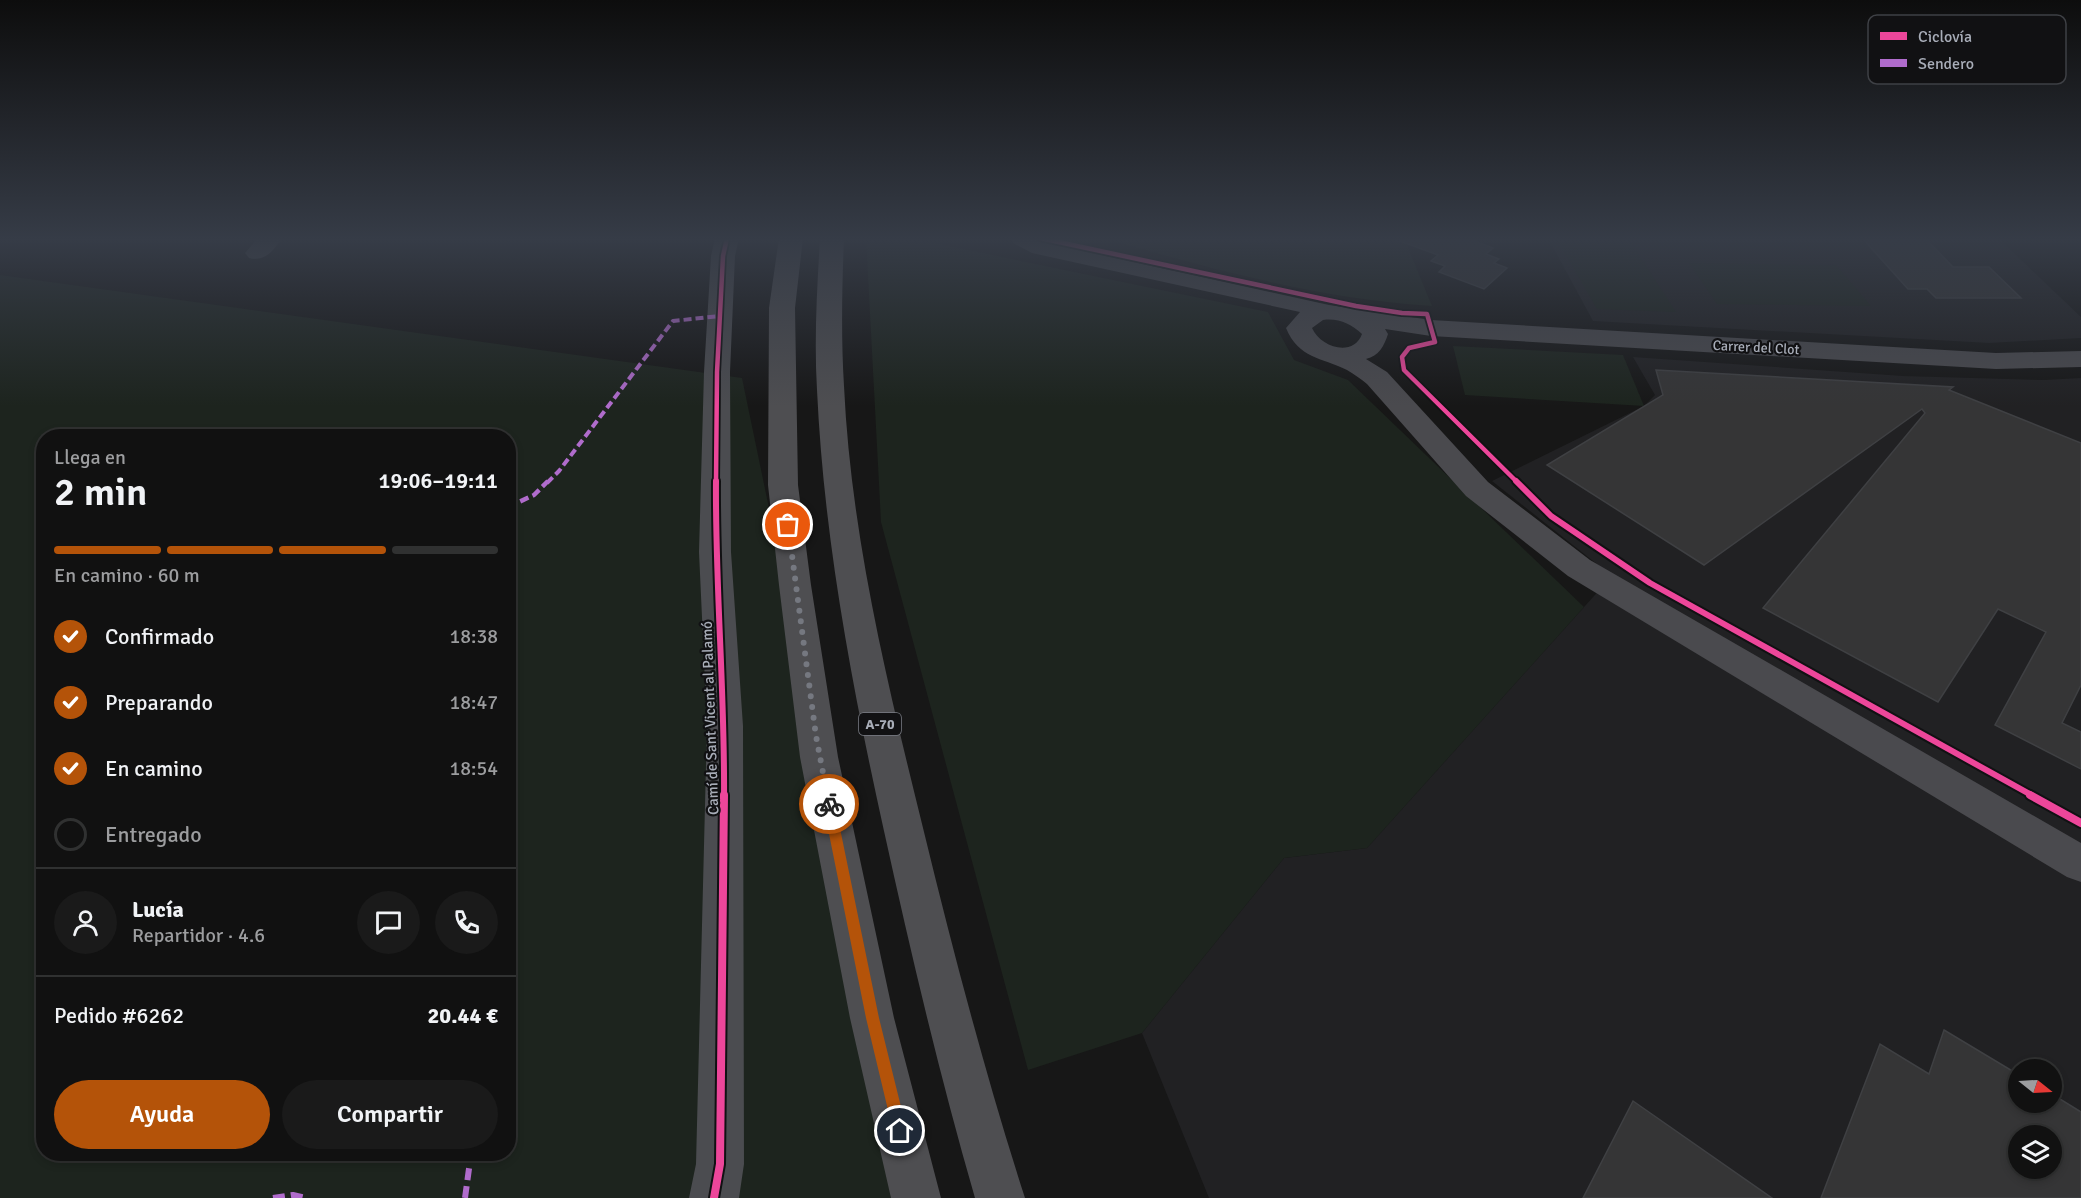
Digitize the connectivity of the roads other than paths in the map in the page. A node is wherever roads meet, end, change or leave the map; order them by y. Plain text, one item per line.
1 (721, 294) edge
2 (784, 294) edge
3 (830, 294) edge
4 (1256, 294) joint
5 (1328, 312) junction
6 (1358, 318) junction
7 (1299, 328) junction
8 (1431, 328) junction
9 (1373, 356) junction
10 (2081, 359) edge
11 (2031, 832) junction
12 (2081, 857) edge
13 (2081, 864) edge
14 (714, 1198) edge
15 (916, 1198) edge
16 (1000, 1198) edge

1 - 14 street, Camí de Sant Vicent al Palamó
2 - 15 highway
3 - 16 highway, A-70
4 - 5 street, Carrer del Clot
4 - 7 street
5 - 6 street, Carrer del Clot
5 - 7 street
6 - 8 street, Carrer del Clot
6 - 9 street
7 - 9 street
8 - 9 street, Carrer del Clot
8 - 10 street, Carrer del Clot
9 - 11 street
11 - 12 street
11 - 13 street

